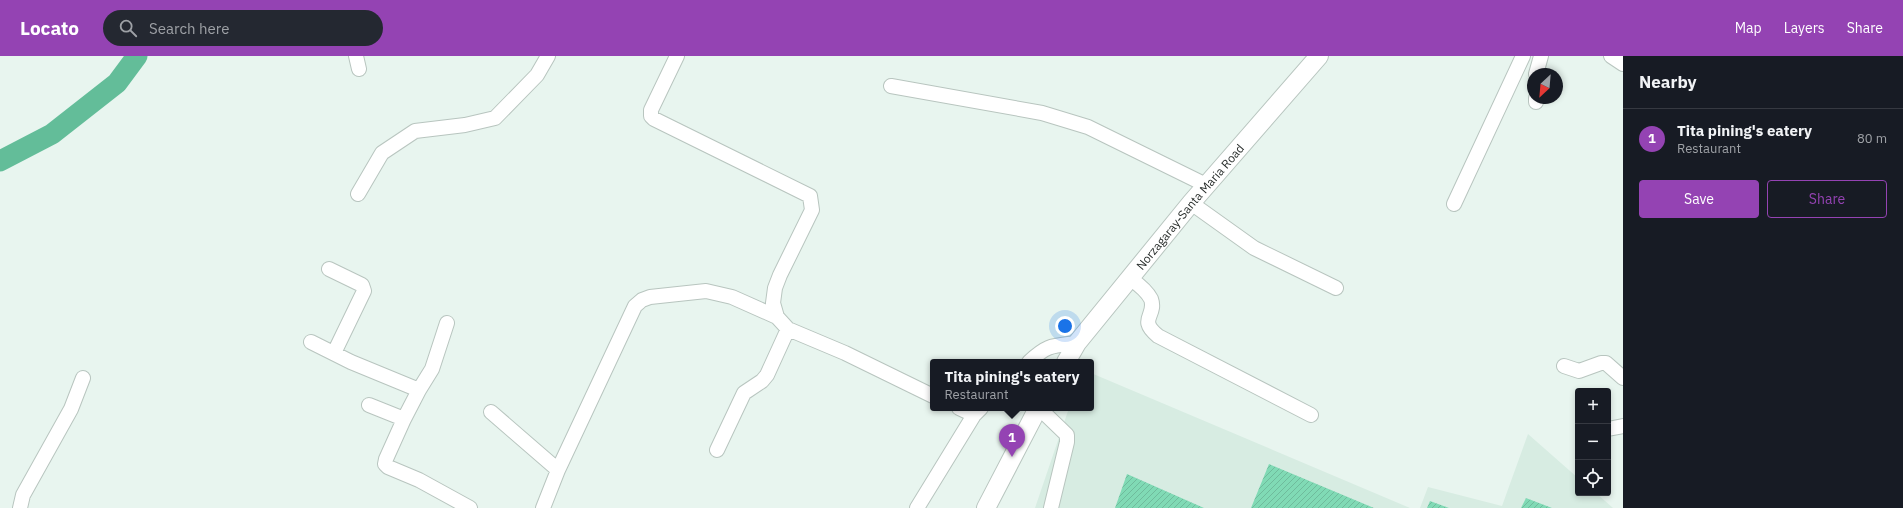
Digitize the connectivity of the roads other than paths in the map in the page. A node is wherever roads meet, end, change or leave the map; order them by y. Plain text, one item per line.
1 (548, 56) edge
2 (677, 56) edge
3 (1319, 56) edge
4 (1523, 56) edge
5 (1541, 56) edge
6 (1611, 56) edge
7 (1623, 64) edge
8 (1538, 68) edge
9 (891, 86) dead end
10 (1206, 185) junction
11 (358, 194) dead end
12 (1191, 203) junction
13 (1454, 204) dead end
14 (329, 269) dead end
15 (1131, 279) junction
16 (1336, 288) dead end
17 (777, 317) junction
18 (447, 323) dead end
19 (788, 329) junction
20 (312, 342) dead end
21 (1077, 343) junction
22 (334, 353) junction
23 (1032, 359) edge
24 (1068, 359) edge
25 (1564, 366) dead end
26 (83, 378) dead end
27 (1623, 378) edge
28 (419, 390) junction
29 (930, 395) edge
30 (369, 405) dead end
31 (1036, 411) edge
32 (1041, 411) edge
33 (491, 412) dead end
34 (977, 412) edge
35 (1311, 415) dead end
36 (404, 419) junction
37 (1623, 426) edge
38 (1611, 428) edge
39 (717, 450) dead end
40 (558, 470) junction
41 (20, 508) edge
42 (470, 508) edge
43 (543, 508) edge
44 (917, 508) edge
45 (986, 508) edge
46 (1051, 508) edge

1 - 11 street
2 - 17 street
3 - 10 main road, Norzagaray-Santa Maria Road
4 - 13 street
5 - 8 street
6 - 7 street
9 - 10 street
10 - 12 main road, Norzagaray-Santa Maria Road
12 - 15 main road, Norzagaray-Santa Maria Road
12 - 16 street
14 - 22 street
15 - 21 main road, Norzagaray-Santa Maria Road
15 - 35 street
17 - 19 street
17 - 40 street
18 - 28 street
19 - 29 street
19 - 39 street
20 - 22 street
21 - 23 street
21 - 24 main road, Norzagaray-Santa Maria Road
22 - 28 street
25 - 27 street
26 - 41 street
28 - 36 street
30 - 36 street
31 - 45 main road
32 - 46 street
33 - 40 street
34 - 44 street
36 - 42 street
37 - 38 street
40 - 43 street

